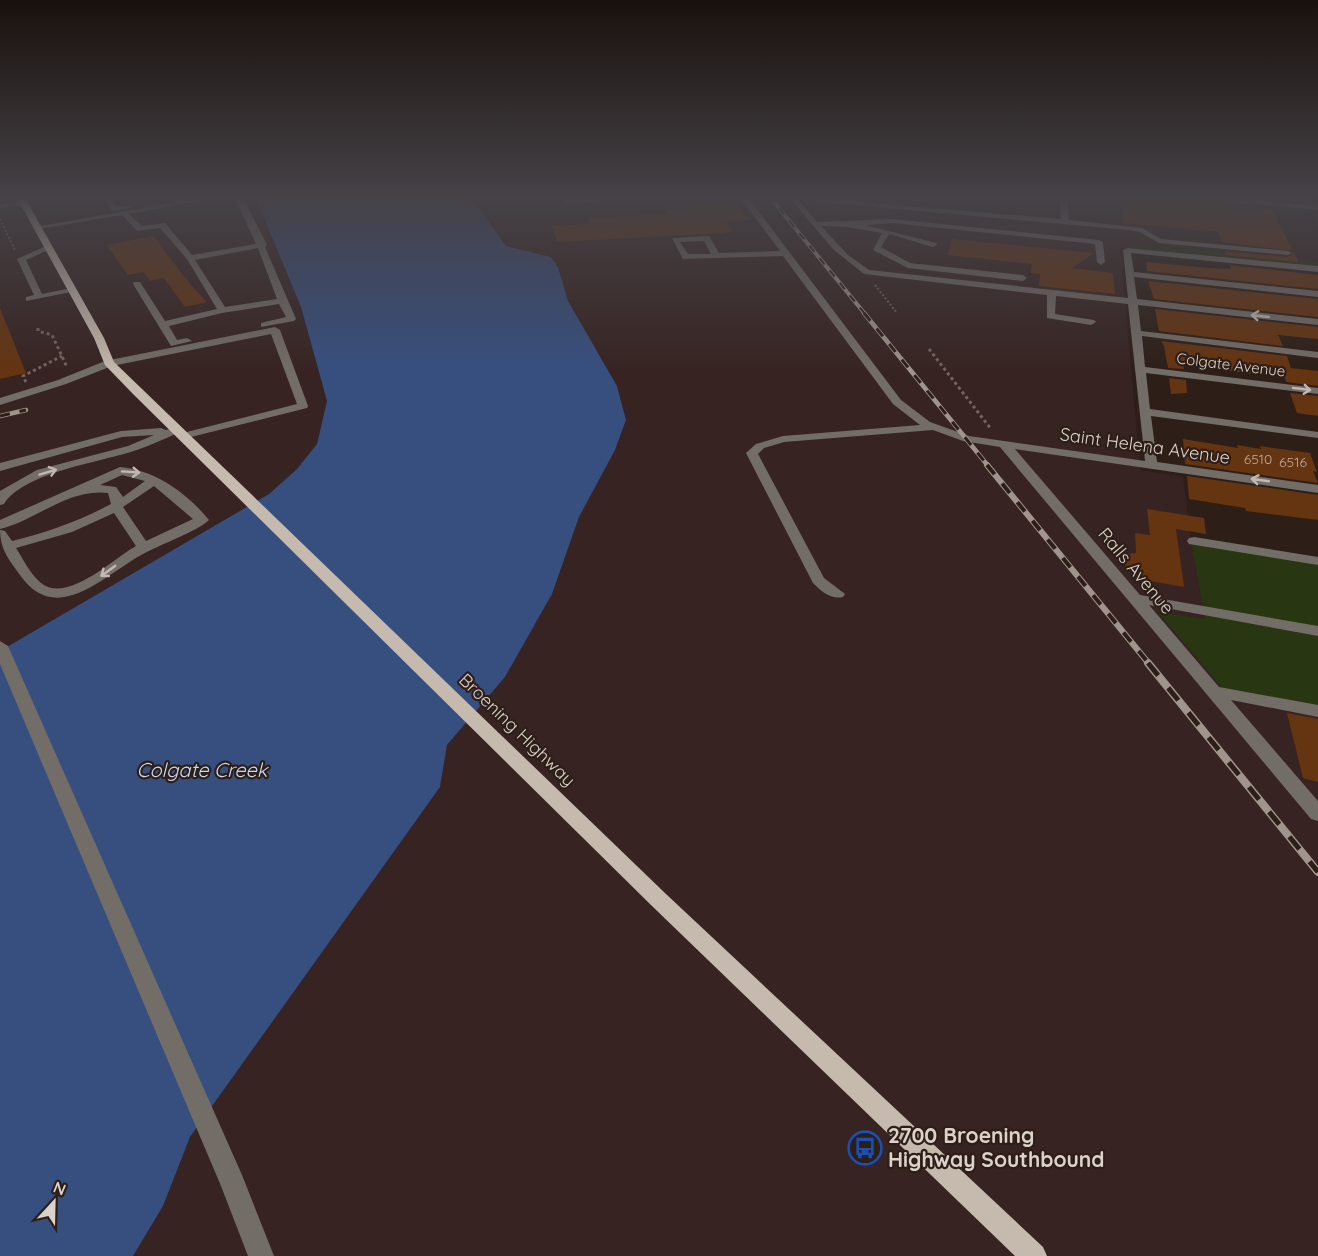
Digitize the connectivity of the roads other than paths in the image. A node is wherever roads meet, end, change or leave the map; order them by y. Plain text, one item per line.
1 (32, 255) edge
2 (53, 255) edge
3 (187, 255) edge
4 (209, 255) edge
5 (266, 255) edge
6 (684, 255) edge
7 (748, 255) edge
8 (786, 255) edge
9 (844, 255) edge
10 (889, 255) edge
11 (1100, 255) edge
12 (1127, 255) edge
13 (1173, 255) edge
14 (717, 256) joint
15 (190, 258) junction
16 (1101, 262) dead end
17 (1318, 269) edge
18 (1128, 274) junction
19 (1023, 278) dead end
20 (137, 284) dead end
21 (72, 291) junction
22 (1052, 293) junction
23 (1318, 294) edge
24 (281, 301) junction
25 (1132, 302) junction
26 (222, 310) junction
27 (1091, 322) dead end
28 (1318, 322) edge
29 (163, 324) junction
30 (1137, 333) junction
31 (1318, 354) edge
32 (109, 363) junction
33 (1140, 369) junction
34 (1318, 391) edge
35 (0, 402) edge
36 (1145, 412) junction
37 (933, 427) junction
38 (180, 433) junction
39 (1318, 435) edge
40 (1003, 443) junction
41 (1151, 464) junction
42 (0, 467) edge
43 (154, 480) junction
44 (1318, 489) edge
45 (64, 495) junction
46 (1, 497) edge
47 (117, 508) junction
48 (0, 525) edge
49 (0, 534) edge
50 (1194, 541) dead end
51 (9, 546) junction
52 (144, 549) junction
53 (1318, 561) edge
54 (838, 594) dead end
55 (1133, 598) junction
56 (1318, 631) edge
57 (0, 646) edge
58 (1213, 691) junction
59 (1318, 711) edge
60 (1318, 814) edge
61 (261, 1256) edge
62 (1034, 1256) edge

1 - 21 street
2 - 21 main road, Broening Highway
3 - 15 street
4 - 15 street
5 - 24 street
6 - 14 street
7 - 14 street
8 - 37 street
9 - 22 street
10 - 19 street
11 - 16 street
12 - 18 street
13 - 17 street
15 - 26 street
18 - 23 street
18 - 25 street
20 - 29 street
21 - 32 main road, Broening Highway
22 - 25 street
22 - 27 street
24 - 26 street
24 - 29 street
28 -> 25 street
25 - 30 street
26 - 29 street
30 - 31 street
30 - 33 street
32 - 35 street
32 - 38 main road, Broening Highway
32 - 38 street
33 -> 34 street, Colgate Avenue
33 - 36 street
36 - 39 street
36 - 41 street
37 - 40 street, Saint Helena Avenue
37 - 54 street
38 - 42 street
46 -> 38 street
38 - 62 main road, Broening Highway
40 - 41 street, Saint Helena Avenue
40 - 55 street, Ralls Avenue
44 -> 41 street, Saint Helena Avenue
45 -> 43 street
43 - 47 street
43 - 52 street
45 - 47 street
45 - 48 street
47 - 51 street
47 - 52 street
49 - 51 street
50 - 53 street
52 -> 51 street
55 - 56 street
55 - 58 street, Ralls Avenue
57 - 61 street
58 - 59 street
58 - 60 street, Ralls Avenue

